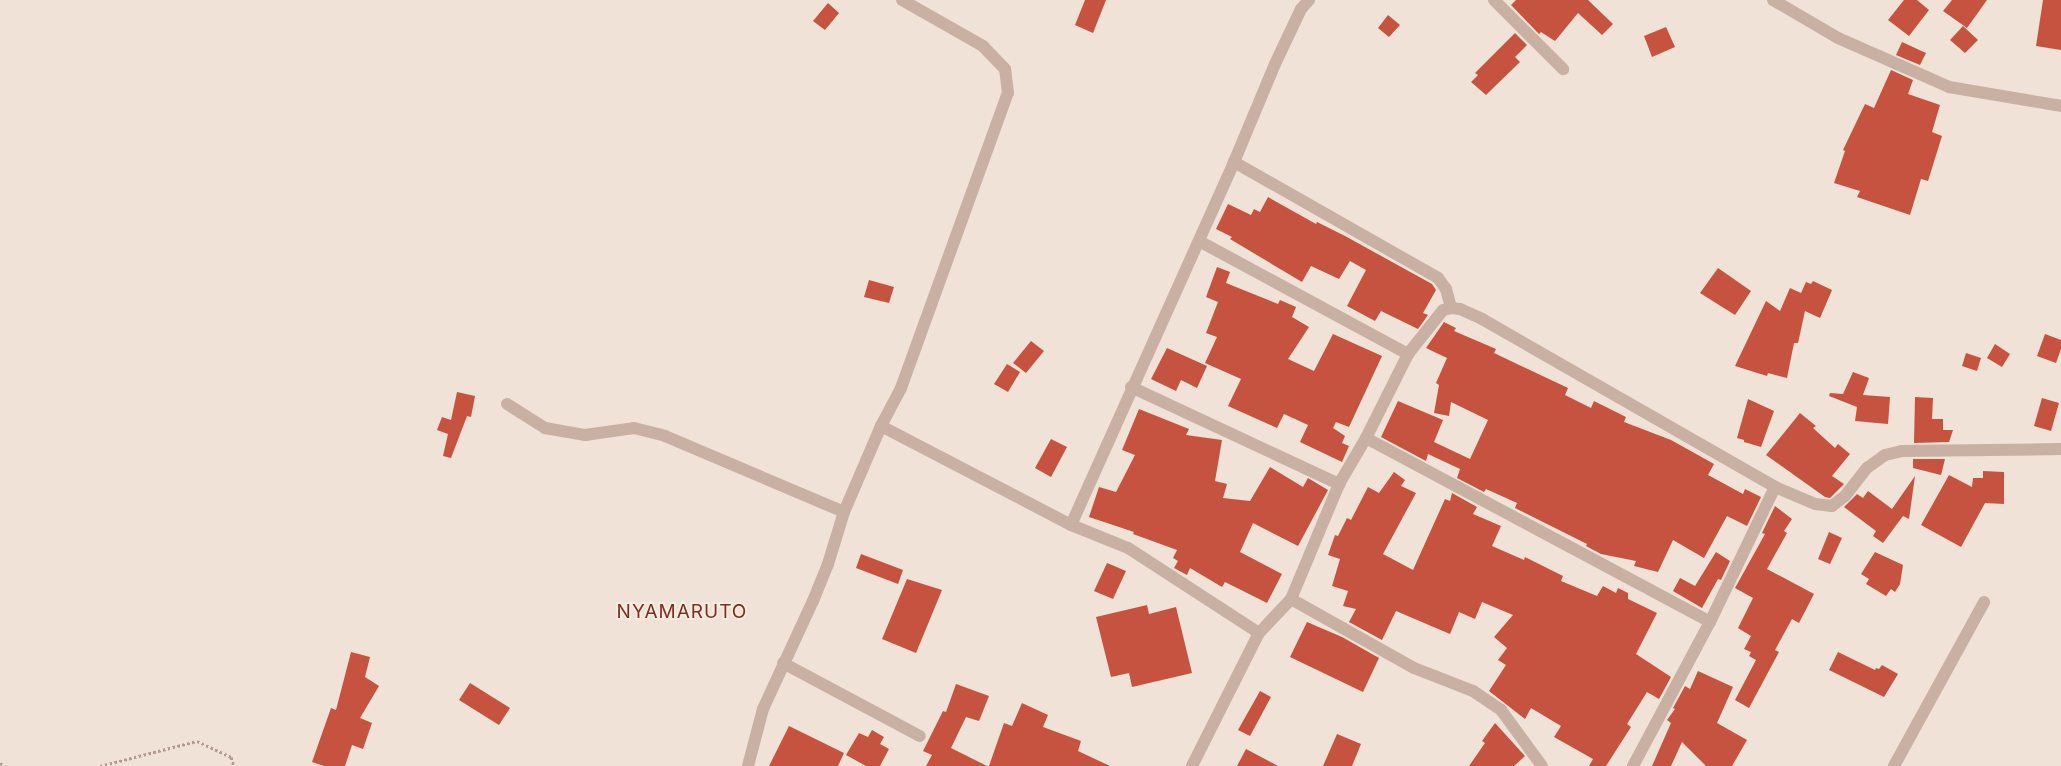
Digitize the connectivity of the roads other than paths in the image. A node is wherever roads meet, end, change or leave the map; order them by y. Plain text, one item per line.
1 (902, 0) edge
2 (1309, 0) edge
3 (1494, 0) edge
4 (1773, 0) edge
5 (1563, 68) dead end
6 (2061, 106) edge
7 (1234, 162) junction
8 (1199, 241) junction
9 (1451, 308) junction
10 (1408, 354) junction
11 (1131, 387) junction
12 (507, 404) dead end
13 (881, 426) junction
14 (1366, 438) junction
15 (2061, 449) edge
16 (1339, 484) junction
17 (1775, 487) junction
18 (844, 512) junction
19 (1070, 525) junction
20 (1291, 599) junction
21 (1984, 602) dead end
22 (1710, 622) junction
23 (1259, 633) junction
24 (783, 663) junction
25 (920, 736) dead end
26 (1195, 765) edge
27 (748, 766) edge
28 (1542, 766) edge
29 (1633, 766) edge
30 (1894, 766) edge

1 - 13 street
2 - 7 street
3 - 5 street
4 - 6 street
7 - 8 street
7 - 9 street
8 - 10 street
8 - 11 street
9 - 10 street
9 - 17 street
10 - 14 street
11 - 16 street
11 - 19 street
12 - 18 street
13 - 18 street
13 - 19 street
14 - 16 street
14 - 22 street
15 - 17 street
16 - 20 street
17 - 22 street
18 - 24 street
19 - 23 street
20 - 23 street
20 - 28 street
21 - 30 street
22 - 29 street
23 - 26 street
24 - 25 street
24 - 27 street

